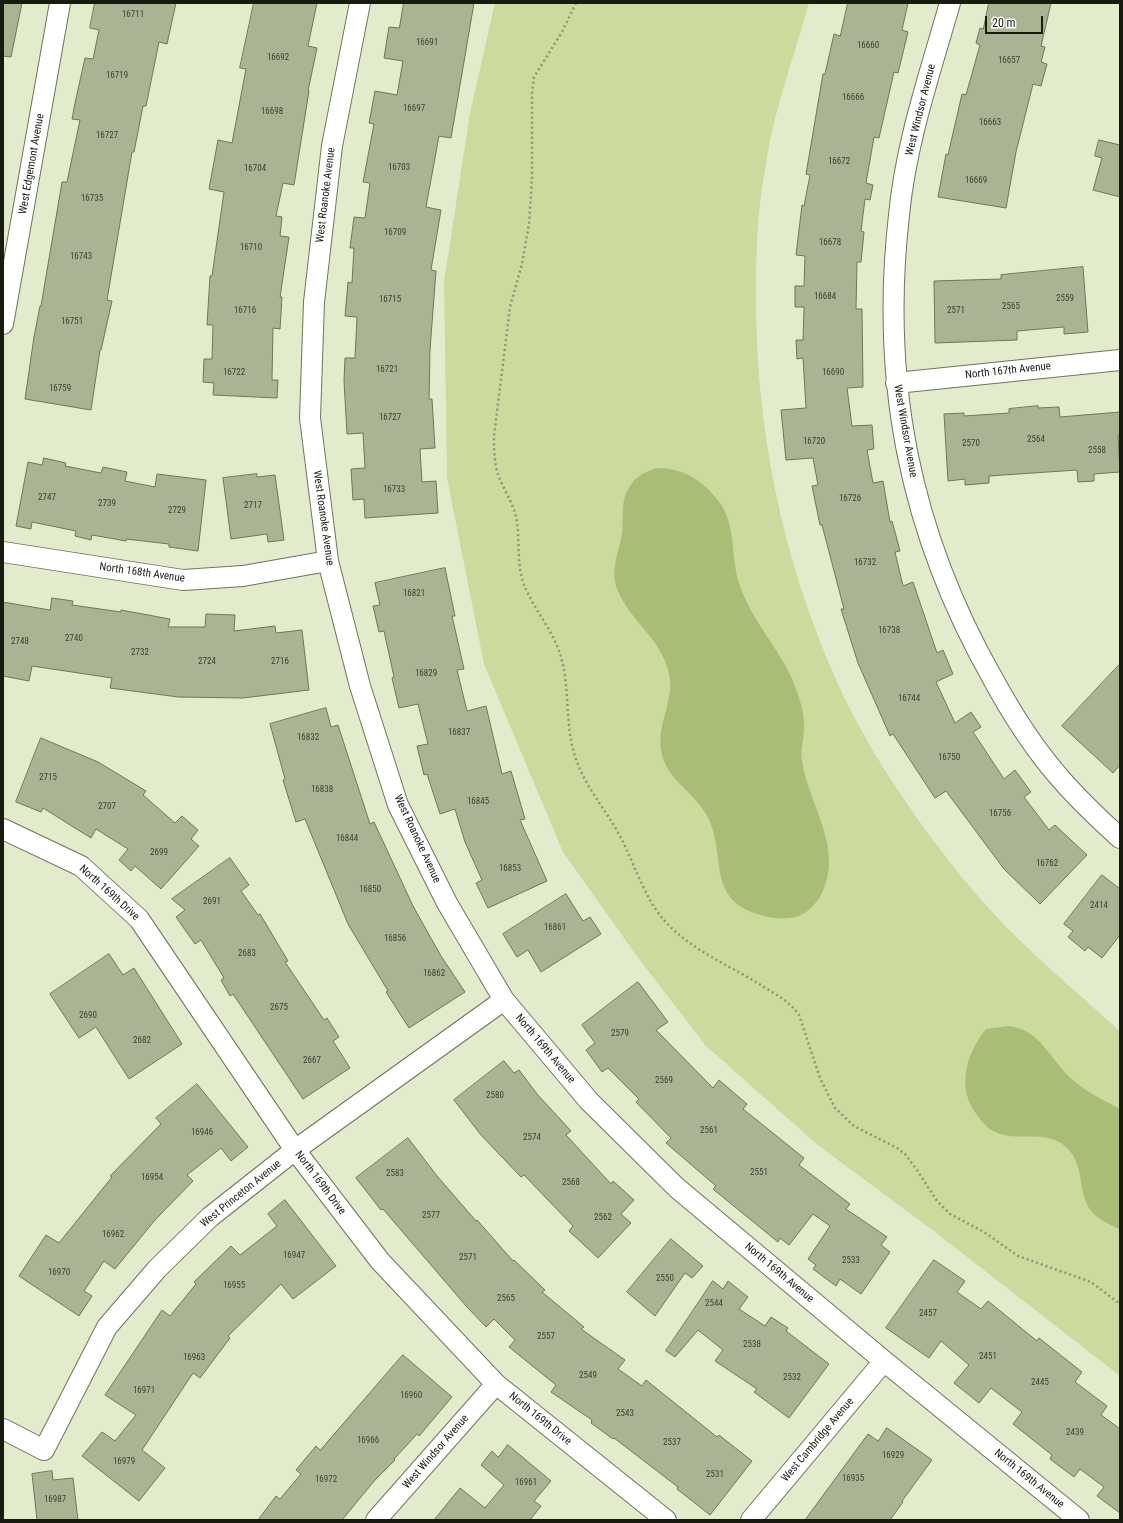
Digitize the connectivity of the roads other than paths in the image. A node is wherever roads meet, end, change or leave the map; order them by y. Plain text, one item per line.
1 (60, 3) edge
2 (360, 3) edge
3 (950, 3) edge
4 (3, 324) edge
5 (1120, 360) edge
6 (896, 383) junction
7 (3, 552) edge
8 (328, 562) junction
9 (3, 829) edge
10 (1117, 830) edge
11 (504, 1000) junction
12 (295, 1150) junction
13 (884, 1361) junction
14 (496, 1384) junction
15 (3, 1429) edge
16 (376, 1520) edge
17 (666, 1520) edge
18 (751, 1520) edge
19 (1079, 1520) edge

1 - 4 street, West Edgemont Avenue
2 - 8 street, West Roanoke Avenue
3 - 6 street, West Windsor Avenue
5 - 6 street, North 167th Avenue
6 - 10 street, West Windsor Avenue
7 - 8 street, North 168th Avenue
8 - 11 street, West Roanoke Avenue
9 - 12 street, North 169th Drive
11 - 12 street, West Princeton Avenue
11 - 13 street, North 169th Avenue
12 - 14 street, North 169th Drive
12 - 15 street, West Princeton Avenue
13 - 18 street, West Cambridge Avenue
13 - 19 street, North 169th Avenue
14 - 16 street, West Windsor Avenue
14 - 17 street, North 169th Drive

